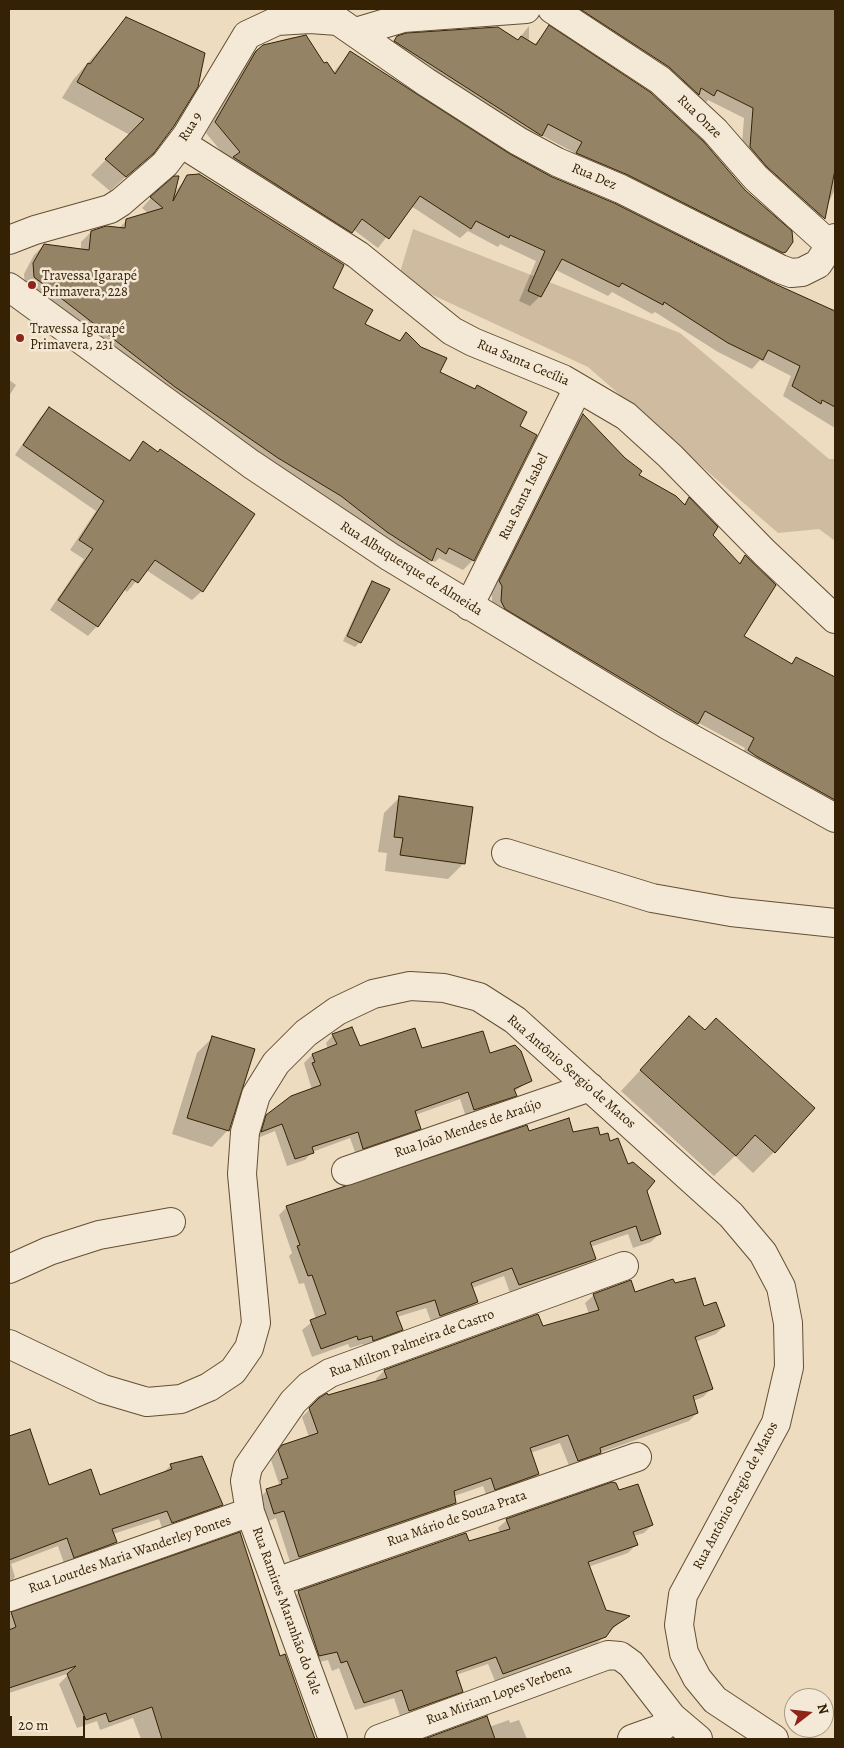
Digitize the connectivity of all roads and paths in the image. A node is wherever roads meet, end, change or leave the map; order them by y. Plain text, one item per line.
1 (526, 9) edge
2 (552, 9) edge
3 (403, 14) edge
4 (356, 32) junction
5 (181, 144) junction
6 (9, 240) edge
7 (831, 252) edge
8 (9, 287) edge
9 (578, 388) junction
10 (470, 606) junction
11 (835, 619) edge
12 (835, 818) edge
13 (506, 853) dead end
14 (835, 923) edge
15 (590, 1087) junction
16 (346, 1171) dead end
17 (171, 1222) dead end
18 (624, 1266) dead end
19 (9, 1269) edge
20 (9, 1344) edge
21 (637, 1457) dead end
22 (245, 1481) joint
23 (250, 1512) junction
24 (276, 1582) junction
25 (9, 1597) edge
26 (672, 1717) junction
27 (333, 1739) edge
28 (379, 1739) edge
29 (632, 1739) edge
30 (698, 1739) edge
31 (774, 1739) edge

1 - 3 street
2 - 7 street, Rua Onze
3 - 4 street
4 - 5 street, Rua 9
4 - 7 street, Rua Dez
5 - 6 street, Rua 9
5 - 9 street, Rua Santa Cecília
8 - 10 street, Rua Albuquerque de Almeida
9 - 10 street, Rua Santa Isabel
9 - 11 street, Rua Santa Cecília
10 - 12 street, Rua Albuquerque de Almeida
13 - 14 street
15 - 16 street, Rua João Mendes de Araújo
15 - 20 street, Rua Antônio Sergio de Matos
15 - 31 street, Rua Antônio Sergio de Matos
17 - 19 street
18 - 22 street, Rua Milton Palmeira de Castro
21 - 24 street, Rua Mário de Souza Prata
22 - 23 street, Rua Ramires Maranhão do Vale
23 - 24 street, Rua Ramires Maranhão do Vale
23 - 25 street, Rua Lourdes Maria Wanderley Pontes
24 - 27 street, Rua Ramires Maranhão do Vale
26 - 28 street, Rua Miriam Lopes Verbena
26 - 29 street
26 - 30 street

